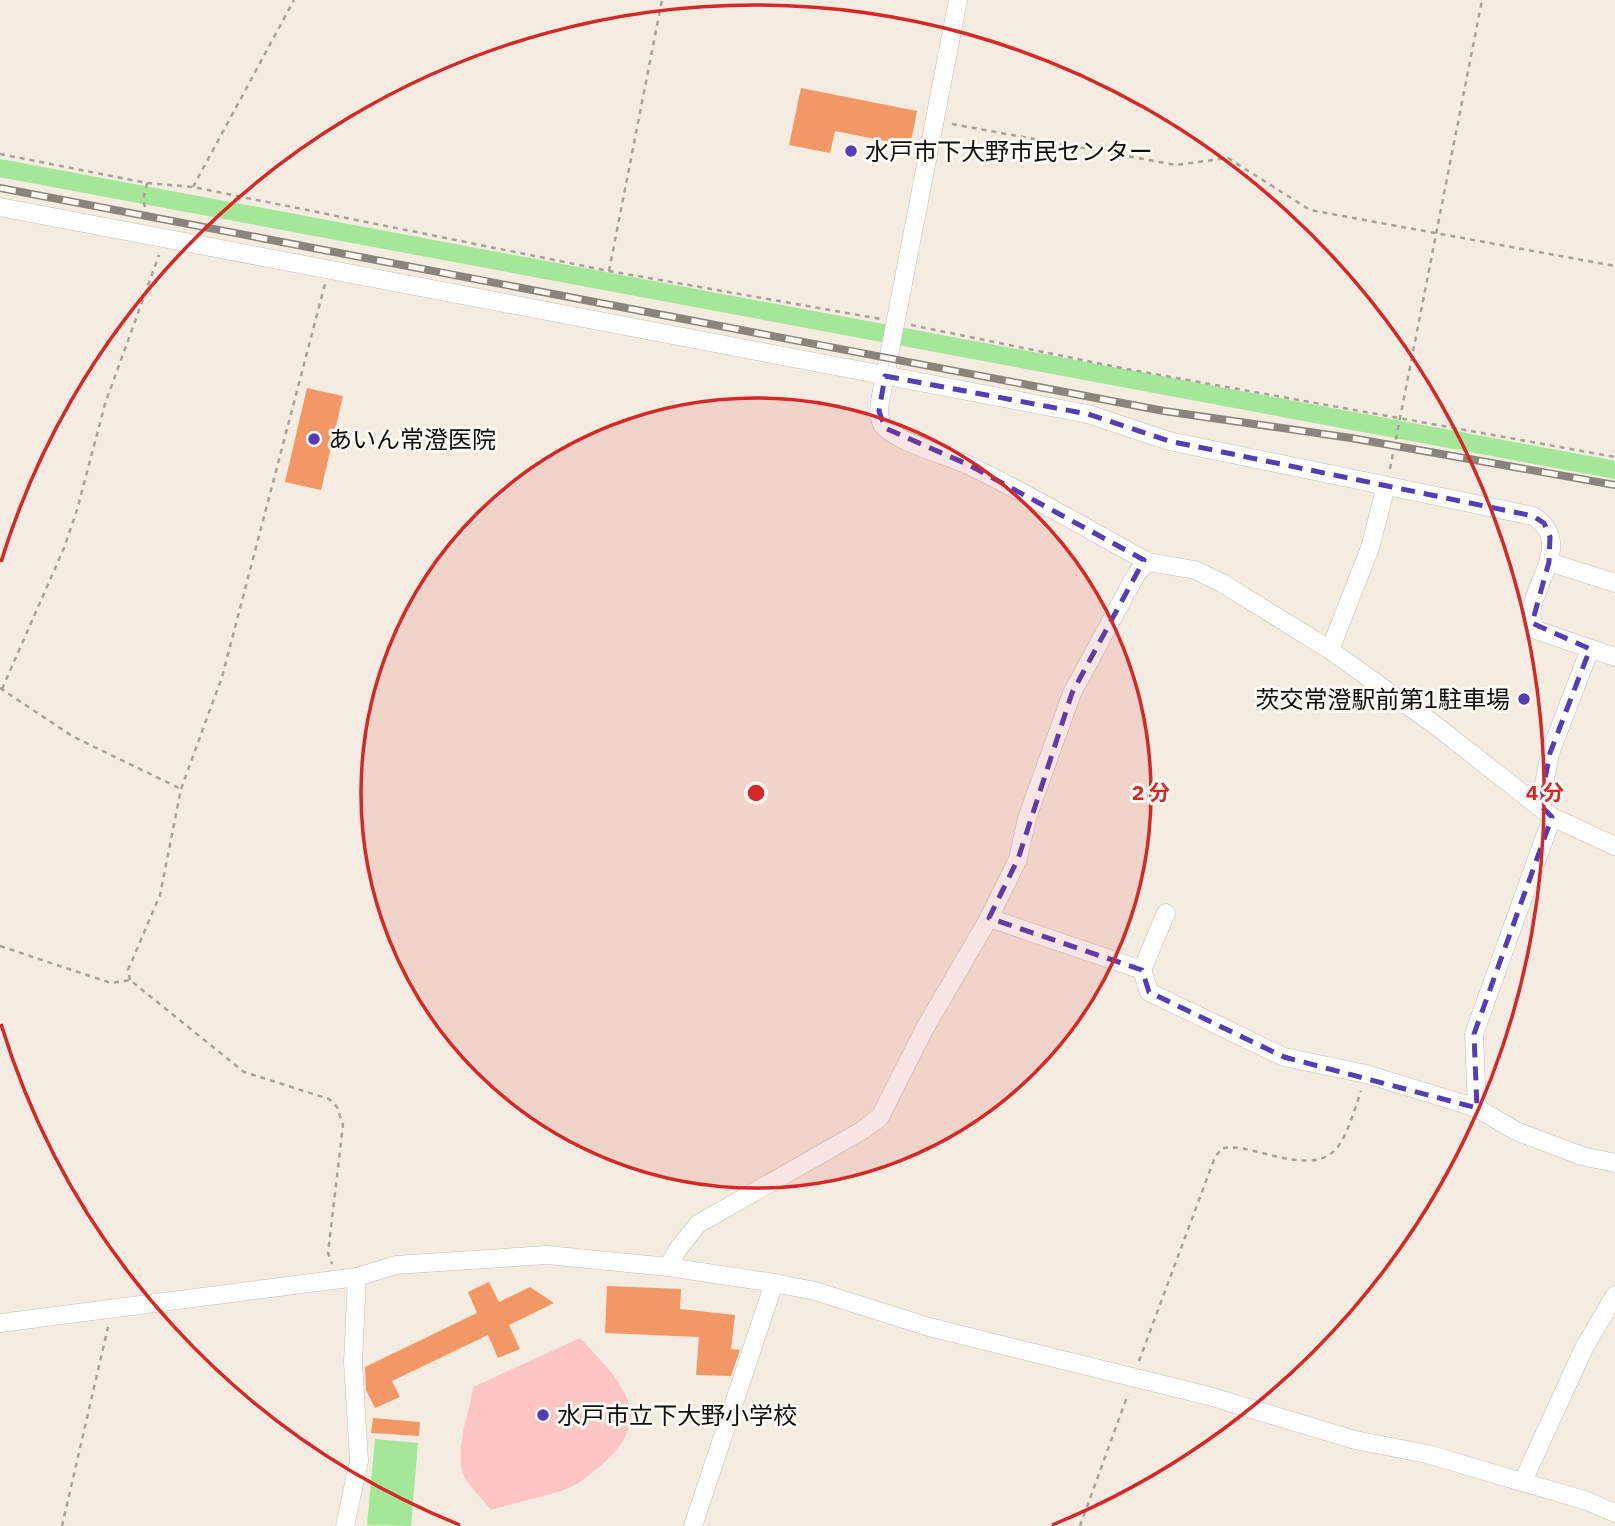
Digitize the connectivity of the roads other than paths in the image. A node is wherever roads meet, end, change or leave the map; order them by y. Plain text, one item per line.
1 (958, 0) edge
2 (0, 207) edge
3 (885, 376) junction
4 (1387, 486) junction
5 (1148, 562) junction
6 (1549, 562) junction
7 (1615, 583) edge
8 (1590, 649) junction
9 (1330, 650) junction
10 (1615, 656) edge
11 (1546, 811) junction
12 (1615, 846) edge
13 (1166, 913) dead end
14 (989, 918) junction
15 (1142, 970) junction
16 (1477, 1108) junction
17 (1615, 1163) edge
18 (668, 1267) junction
19 (357, 1277) junction
20 (774, 1283) junction
21 (1615, 1295) edge
22 (0, 1323) edge
23 (1523, 1481) junction
24 (1615, 1513) edge
25 (345, 1526) edge
26 (693, 1526) edge

1 - 3 street
2 - 3 street
3 - 4 street
3 - 5 street
4 - 6 street
4 - 9 street
5 - 9 street
5 - 14 street
6 - 7 street
6 - 8 street
8 - 10 street
8 - 11 street
9 - 11 street
11 - 12 street
11 - 16 street
13 - 15 street
14 - 15 street
14 - 18 street
15 - 16 street
16 - 17 street
18 - 19 street
18 - 20 street
19 - 22 street
19 - 25 street
20 - 23 street
20 - 26 street
21 - 23 street
23 - 24 street

